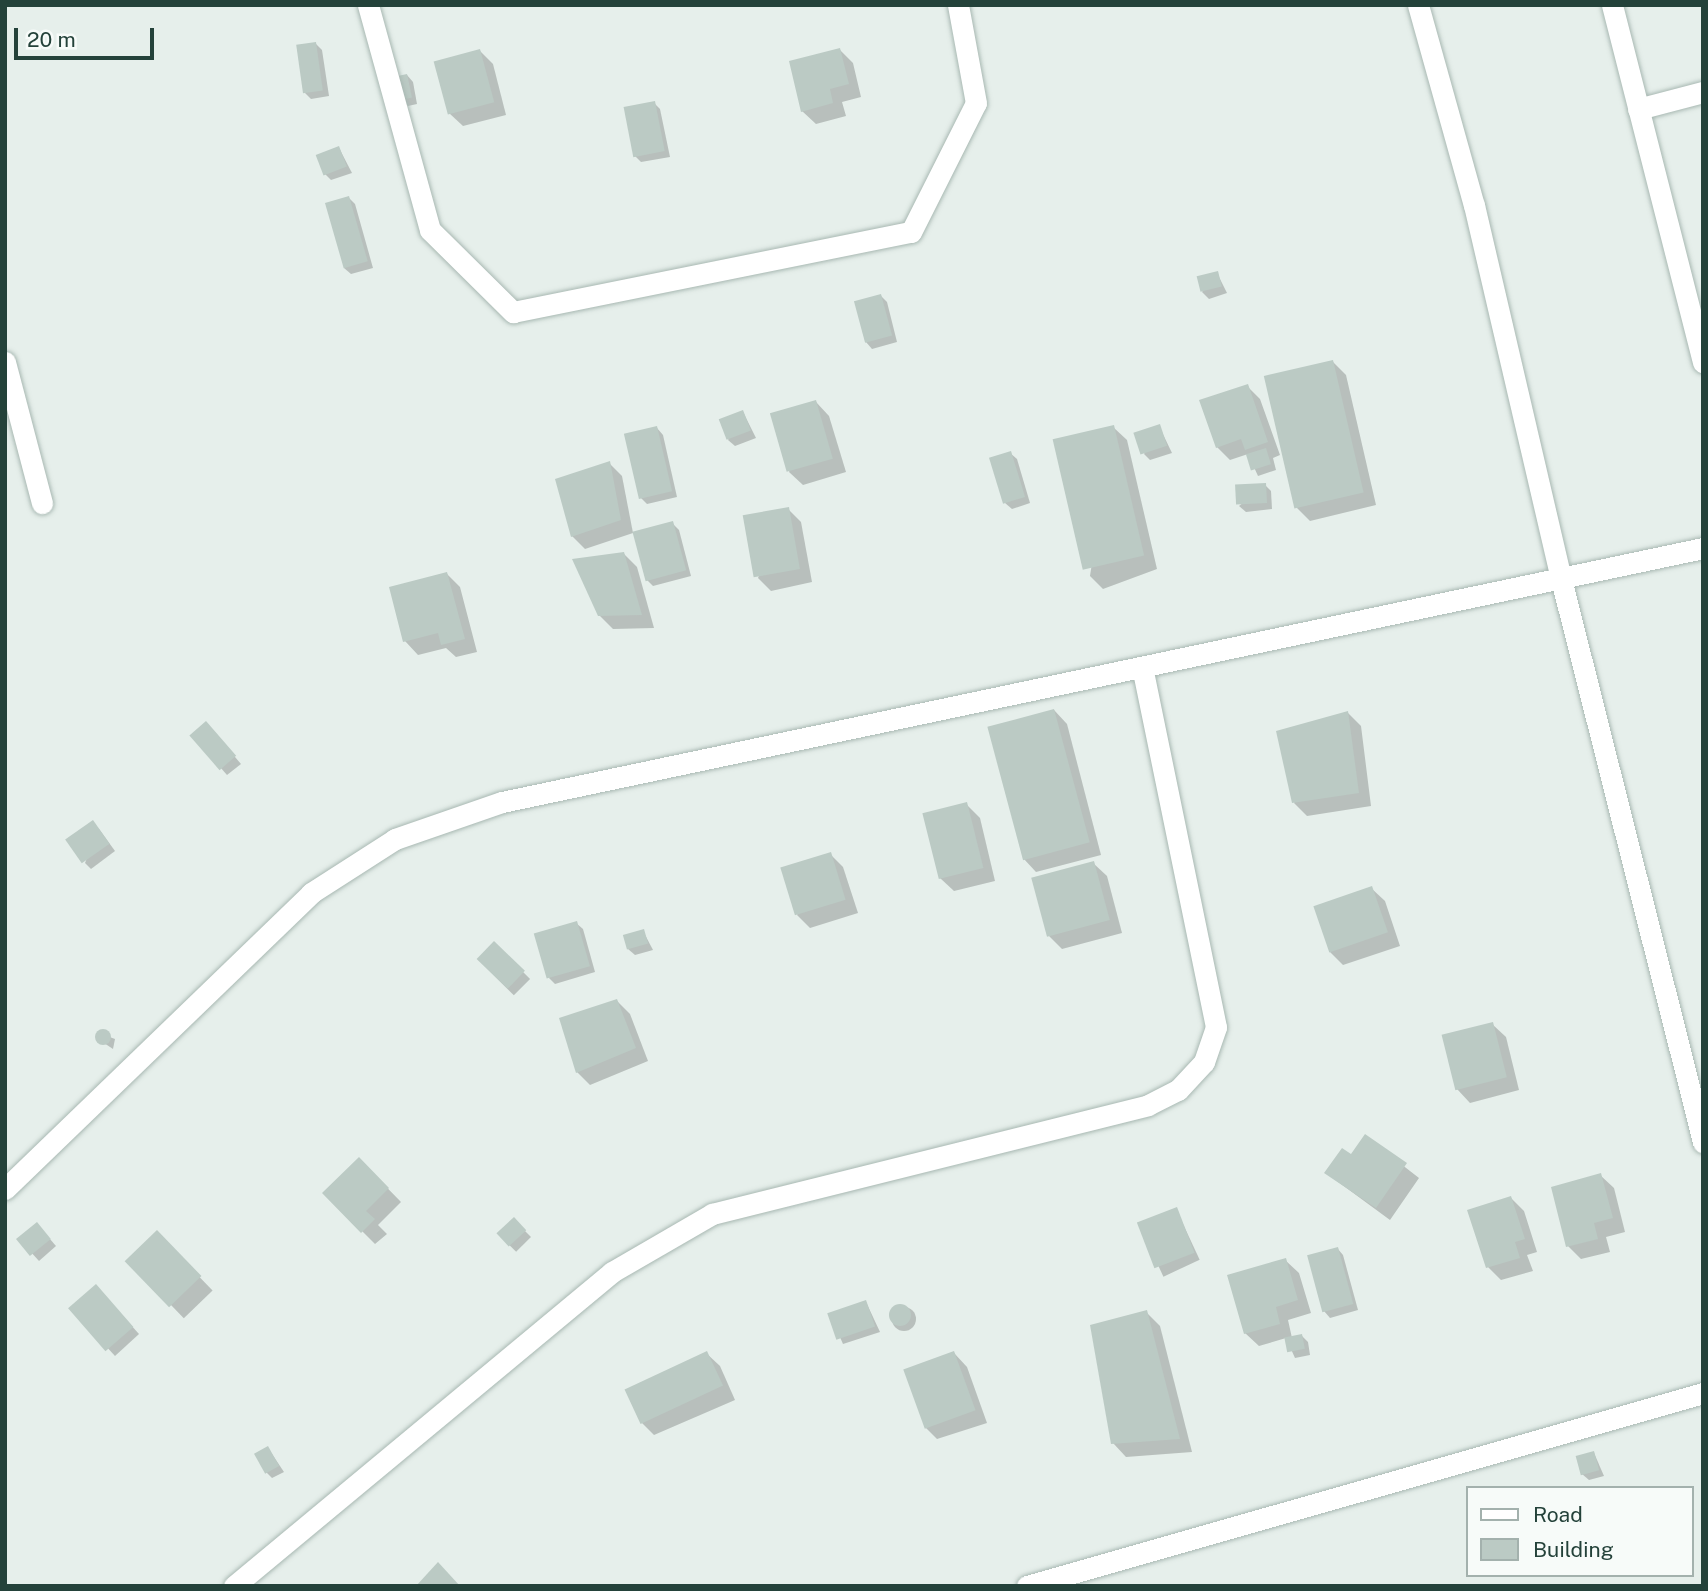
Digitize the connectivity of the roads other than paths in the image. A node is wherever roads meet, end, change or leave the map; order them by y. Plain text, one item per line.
1 (368, 5) edge
2 (958, 5) edge
3 (1418, 5) edge
4 (1612, 5) edge
5 (1703, 92) edge
6 (1638, 108) junction
7 (5, 362) edge
8 (1703, 363) edge
9 (42, 503) dead end
10 (1703, 548) edge
11 (1561, 579) junction
12 (1142, 668) junction
13 (1703, 1142) edge
14 (5, 1189) edge
15 (1703, 1393) edge
16 (234, 1586) edge
17 (1027, 1586) edge

1 - 2 street
3 - 11 street
4 - 6 street
5 - 6 street
6 - 8 street
7 - 9 street
10 - 11 street
11 - 12 street
11 - 13 street
12 - 14 street
12 - 16 street
15 - 17 street

